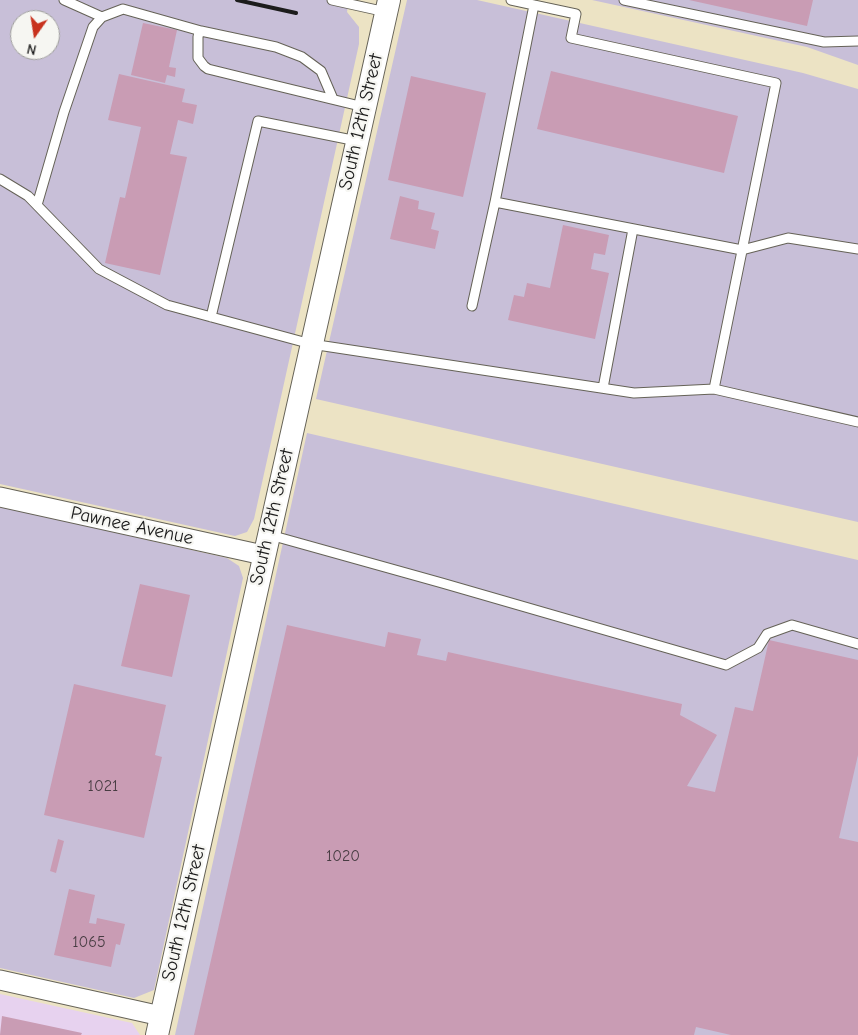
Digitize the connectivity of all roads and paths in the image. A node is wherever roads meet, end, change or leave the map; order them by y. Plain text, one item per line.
1 (64, 0) edge
2 (332, 0) edge
3 (511, 0) edge
4 (624, 0) edge
5 (534, 5) junction
6 (387, 6) edge
7 (102, 17) junction
8 (202, 31) junction
9 (858, 41) edge
10 (333, 99) junction
11 (364, 107) junction
12 (357, 141) junction
13 (0, 179) edge
14 (495, 202) junction
15 (37, 205) junction
16 (632, 229) junction
17 (858, 249) edge
18 (742, 250) junction
19 (472, 306) dead end
20 (211, 317) junction
21 (311, 344) junction
22 (603, 388) junction
23 (714, 389) junction
24 (858, 422) edge
25 (0, 497) edge
26 (266, 545) junction
27 (858, 644) edge
28 (0, 980) edge
29 (159, 1025) edge

1 - 7 lane
2 - 6 lane
3 - 5 lane
4 - 9 lane
5 - 14 lane
5 - 18 lane
6 - 11 street, South 12th Street
7 - 8 lane
7 - 15 lane
8 - 10 lane
8 - 10 lane
10 - 11 lane
11 - 12 street, South 12th Street
12 - 20 lane
12 - 21 street, South 12th Street
13 - 15 lane
14 - 16 lane
14 - 19 lane
15 - 20 lane
16 - 18 lane
16 - 22 lane
17 - 18 lane
18 - 23 lane
20 - 21 lane
21 - 22 lane
21 - 26 street, South 12th Street
22 - 23 lane
23 - 24 lane
25 - 26 street, Pawnee Avenue
26 - 27 lane
26 - 29 street, South 12th Street
28 - 29 street

